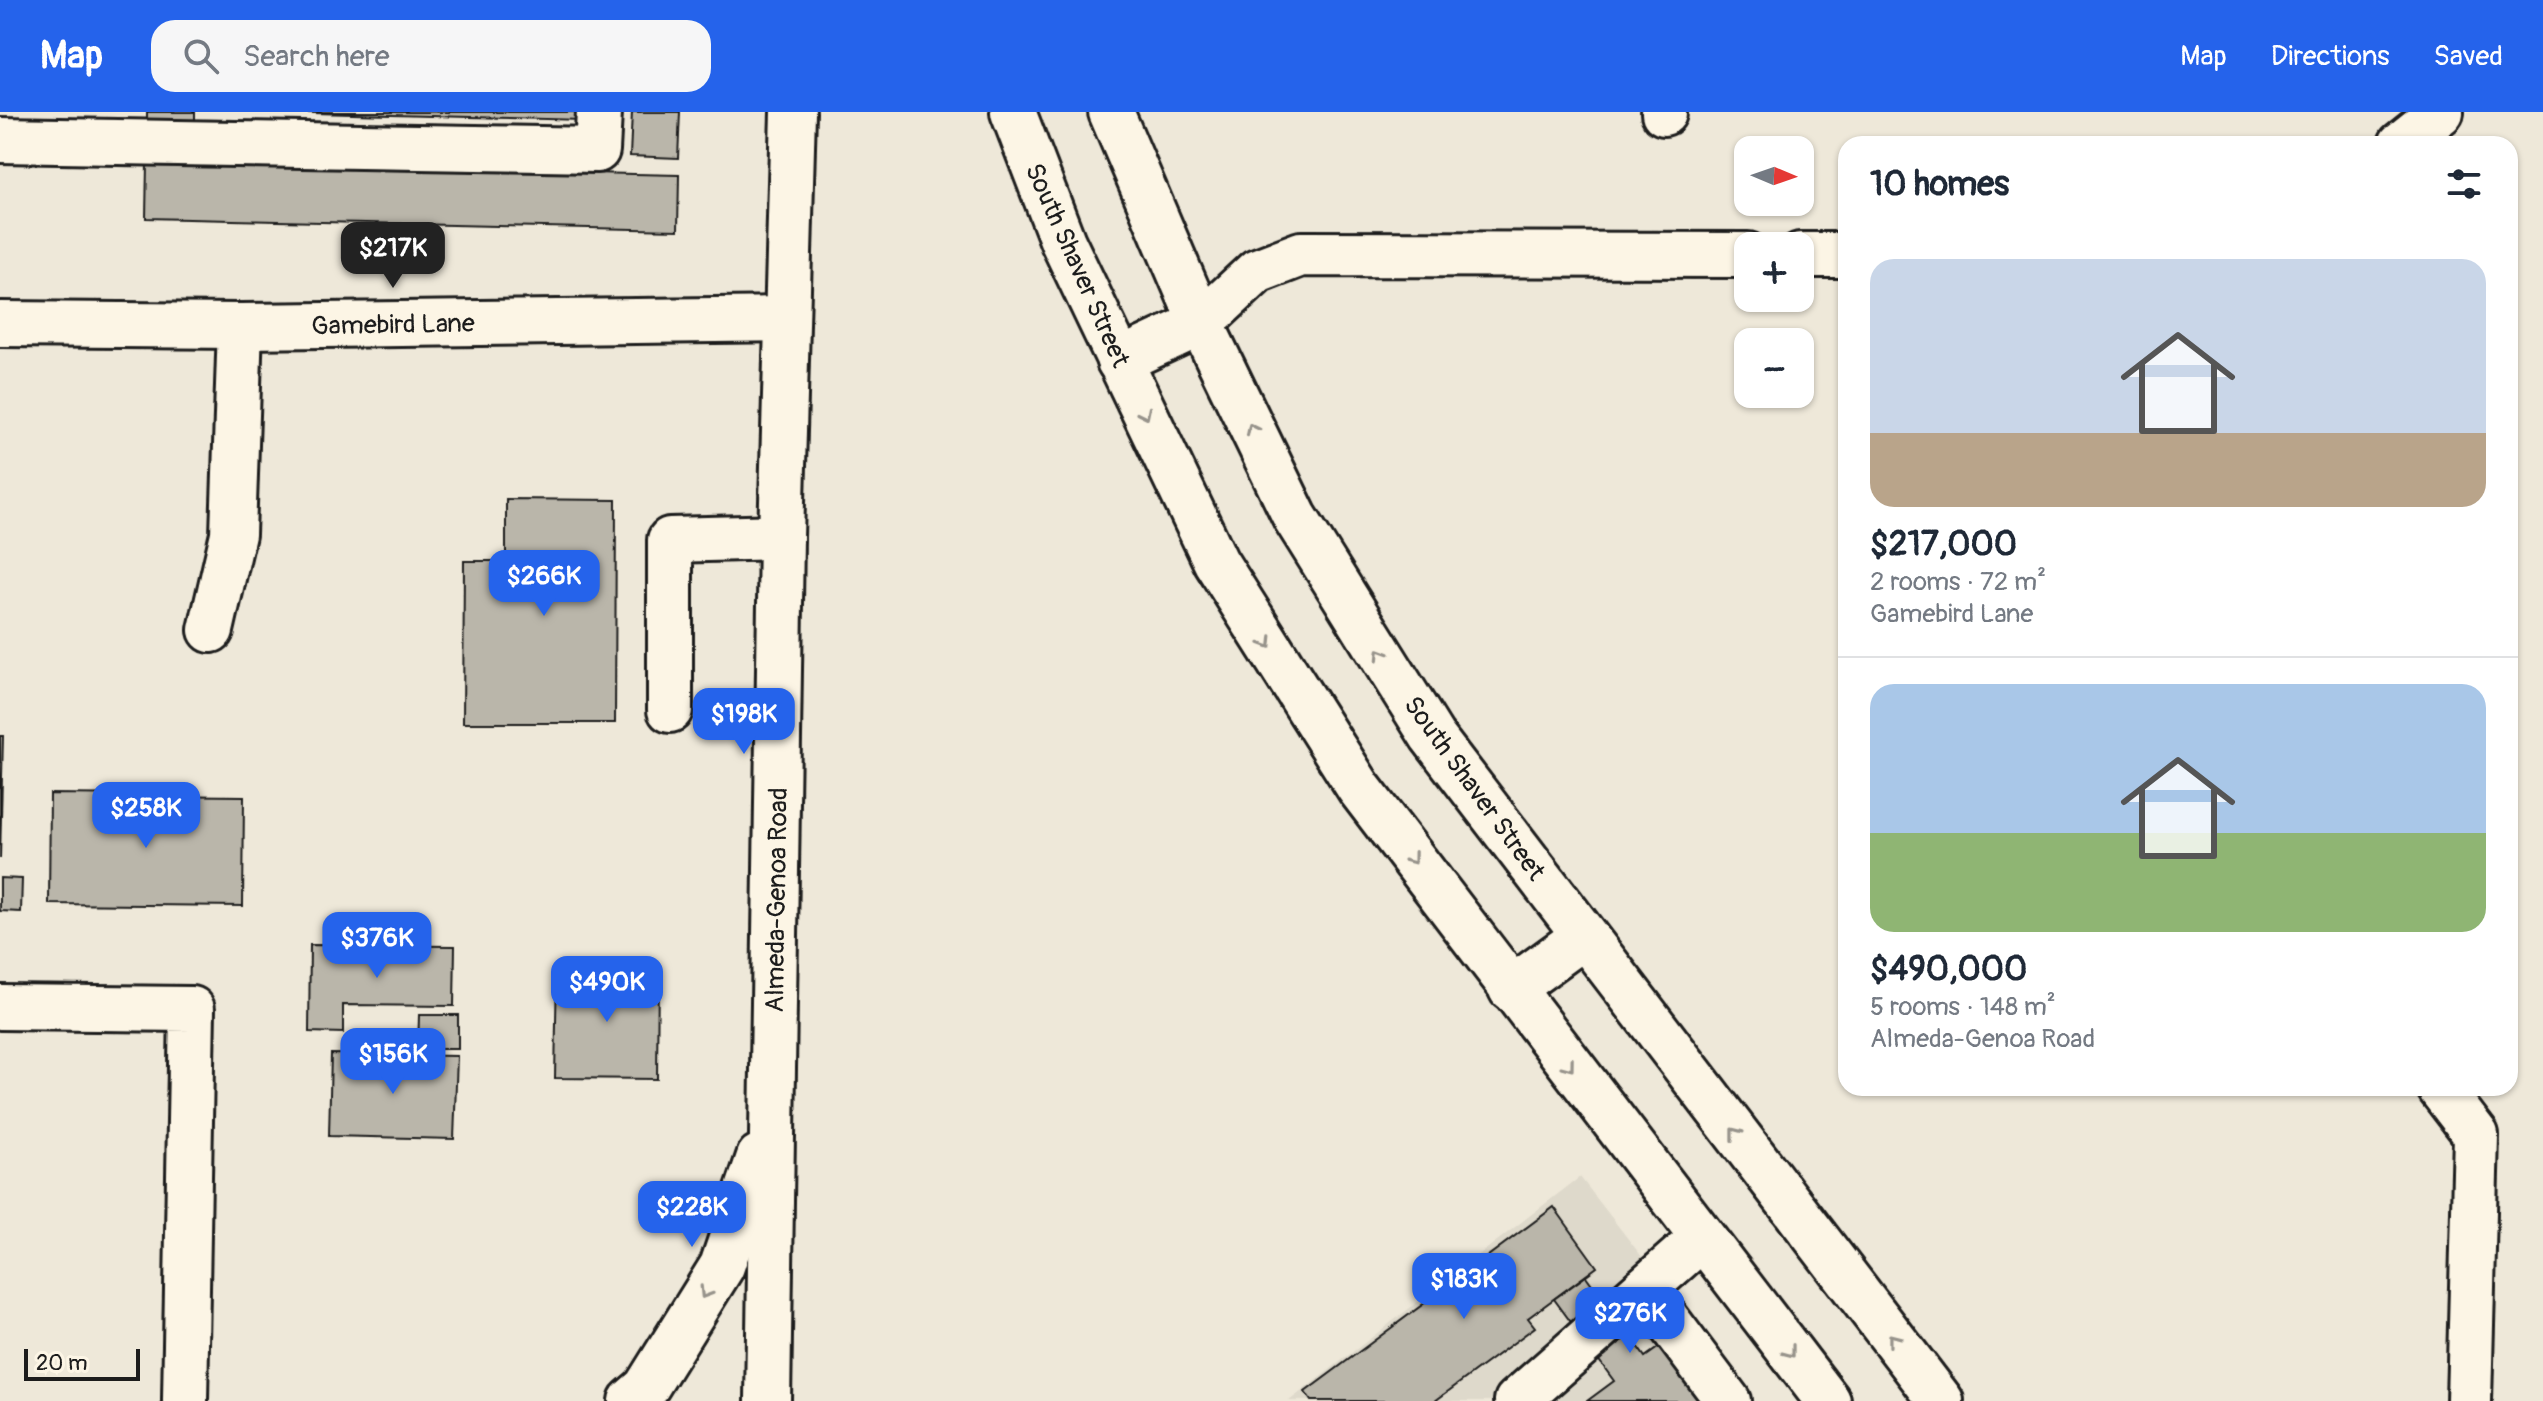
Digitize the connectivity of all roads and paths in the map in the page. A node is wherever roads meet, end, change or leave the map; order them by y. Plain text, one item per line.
1 (599, 112) edge
2 (793, 112) edge
3 (1013, 112) edge
4 (1111, 112) edge
5 (2441, 112) edge
6 (58, 127) edge
7 (216, 128) edge
8 (2411, 136) edge
9 (0, 140) edge
10 (1734, 255) edge
11 (1814, 255) edge
12 (1838, 255) edge
13 (786, 319) junction
14 (1201, 323) junction
15 (0, 324) edge
16 (240, 326) junction
17 (1119, 361) junction
18 (781, 537) junction
19 (211, 630) dead end
20 (670, 710) dead end
21 (1584, 936) junction
22 (1511, 989) junction
23 (0, 1007) edge
24 (2446, 1096) edge
25 (773, 1116) junction
26 (1702, 1238) junction
27 (1644, 1289) junction
28 (185, 1401) edge
29 (631, 1401) edge
30 (768, 1401) edge
31 (1517, 1401) edge
32 (1728, 1401) edge
33 (1828, 1401) edge
34 (1941, 1401) edge
35 (2469, 1401) edge

1 - 7 main road
2 - 13 main road, Almeda-Genoa Road
3 - 17 main road, South Shaver Street
4 - 14 main road, South Shaver Street
5 - 8 main road
6 - 7 main road
6 - 9 main road
10 - 14 main road
11 - 12 main road
13 - 16 main road, Gamebird Lane
13 - 18 main road, Almeda-Genoa Road
14 - 17 main road
21 -> 14 main road, South Shaver Street
15 - 16 main road, Gamebird Lane
16 - 19 main road
17 -> 22 main road, South Shaver Street
18 - 20 main road
18 - 25 main road, Almeda-Genoa Road
21 - 22 main road
34 -> 21 main road, South Shaver Street
22 -> 26 main road, South Shaver Street
23 - 28 main road
24 - 35 main road
25 -> 29 main road
25 - 30 main road, Almeda-Genoa Road
26 - 27 main road
26 -> 33 main road, South Shaver Street
27 - 31 main road
27 - 32 main road

